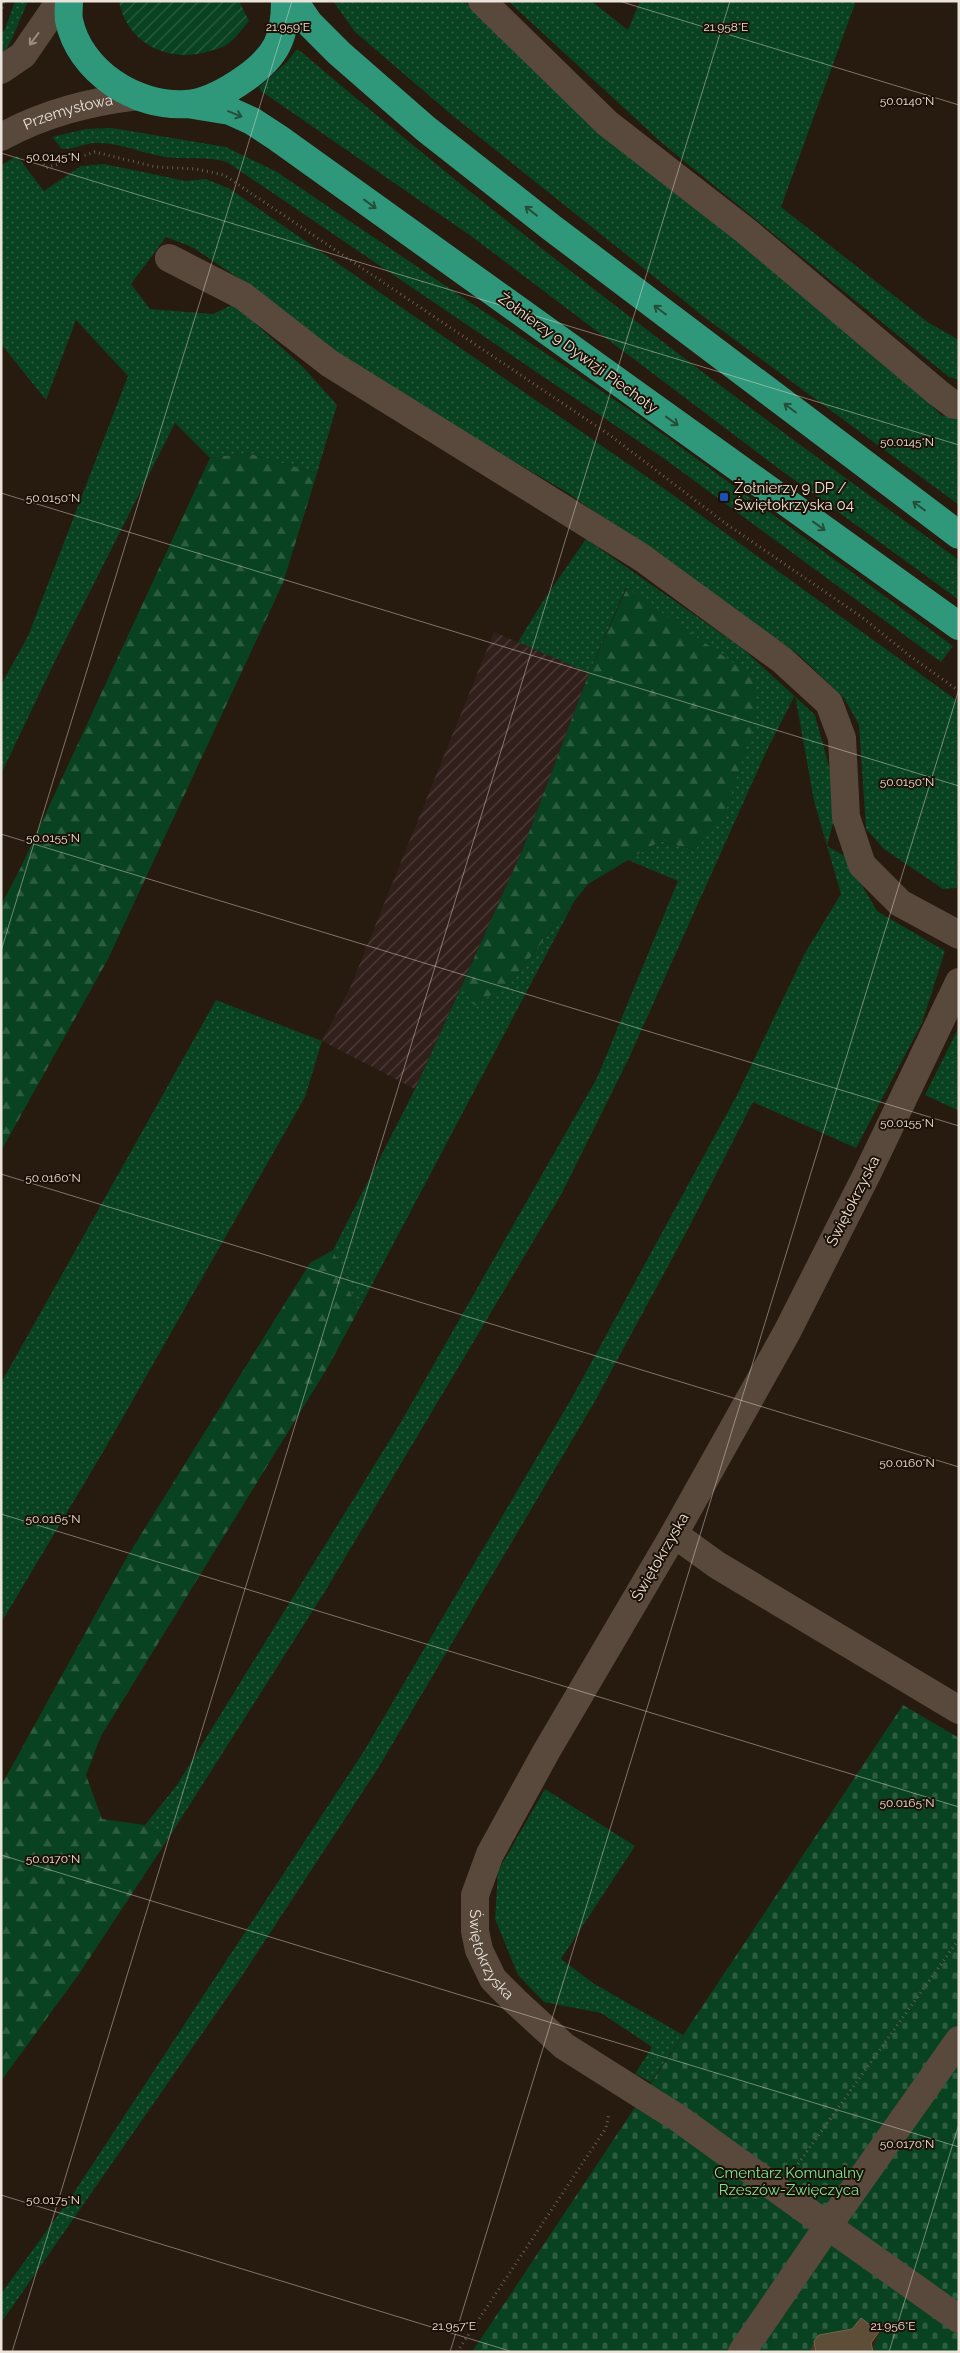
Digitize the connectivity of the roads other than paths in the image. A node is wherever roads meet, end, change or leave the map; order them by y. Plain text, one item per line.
1 (60, 1) edge
2 (69, 1) edge
3 (285, 1) edge
4 (294, 1) edge
5 (482, 1) edge
6 (1, 70) edge
7 (138, 96) junction
8 (187, 104) junction
9 (1, 137) edge
10 (168, 258) dead end
11 (959, 405) edge
12 (959, 535) edge
13 (959, 626) edge
14 (959, 935) edge
15 (959, 982) edge
16 (674, 1534) junction
17 (959, 1710) edge
18 (959, 2040) edge
19 (828, 2226) junction
20 (959, 2319) edge
21 (742, 2352) edge

1 -> 6 street
2 - 7 highway, Żołnierzy 9 Dywizji Piechoty
3 - 8 highway
12 -> 4 highway
5 - 11 street
7 - 8 highway, Żołnierzy 9 Dywizji Piechoty
7 - 9 street, Przemysłowa
8 -> 13 highway, Żołnierzy 9 Dywizji Piechoty
10 - 14 street
15 - 16 street, Świętokrzyska
16 - 17 street
16 - 19 street, Świętokrzyska
18 - 19 street
19 - 20 street, Świętokrzyska
19 - 21 street

